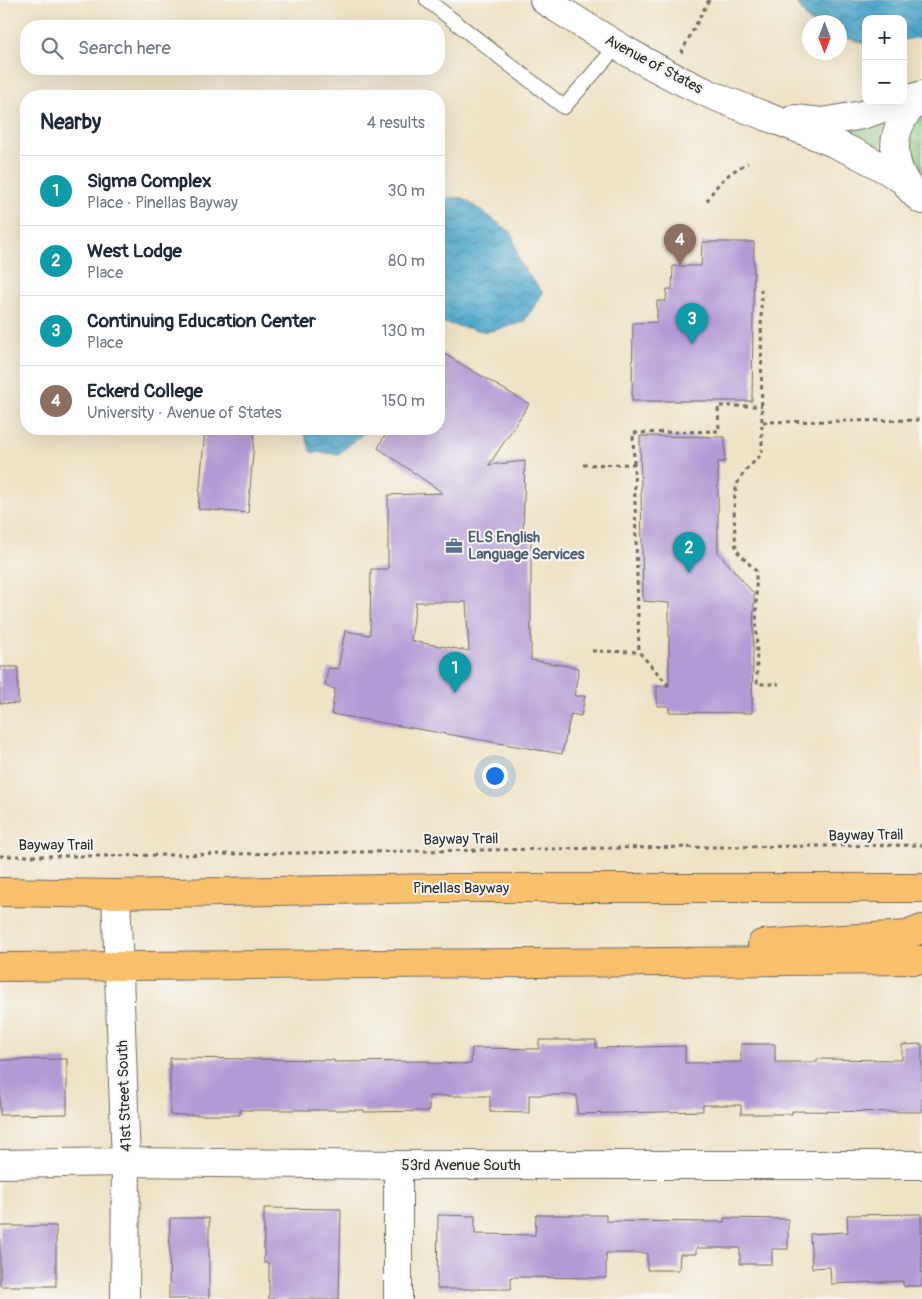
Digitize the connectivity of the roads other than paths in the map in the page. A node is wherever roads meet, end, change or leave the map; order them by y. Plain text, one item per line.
1 (426, 0) edge
2 (544, 0) edge
3 (617, 46) junction
4 (922, 97) edge
5 (770, 117) junction
6 (903, 180) junction
7 (922, 200) edge
8 (922, 888) edge
9 (0, 892) edge
10 (116, 894) junction
11 (922, 929) edge
12 (922, 960) edge
13 (637, 963) junction
14 (120, 966) junction
15 (0, 967) edge
16 (126, 1162) junction
17 (0, 1164) edge
18 (398, 1165) junction
19 (922, 1166) edge
20 (125, 1299) edge
21 (398, 1299) edge

1 - 3 lane
2 - 3 street, Avenue of States
3 - 5 street, Avenue of States
4 - 5 street, Avenue of States
4 - 6 street
5 - 6 street, Avenue of States
6 - 7 street
8 - 10 main road, Pinellas Bayway
9 - 10 main road, Pinellas Bayway
10 - 14 street, 41st Street South
11 - 13 main road
12 - 13 main road
13 - 14 main road
14 - 15 main road
14 - 16 street, 41st Street South
16 - 17 street, 53rd Avenue South
16 - 18 street, 53rd Avenue South
16 - 20 street, 41st Street South
18 - 19 street, 53rd Avenue South
18 - 21 street

